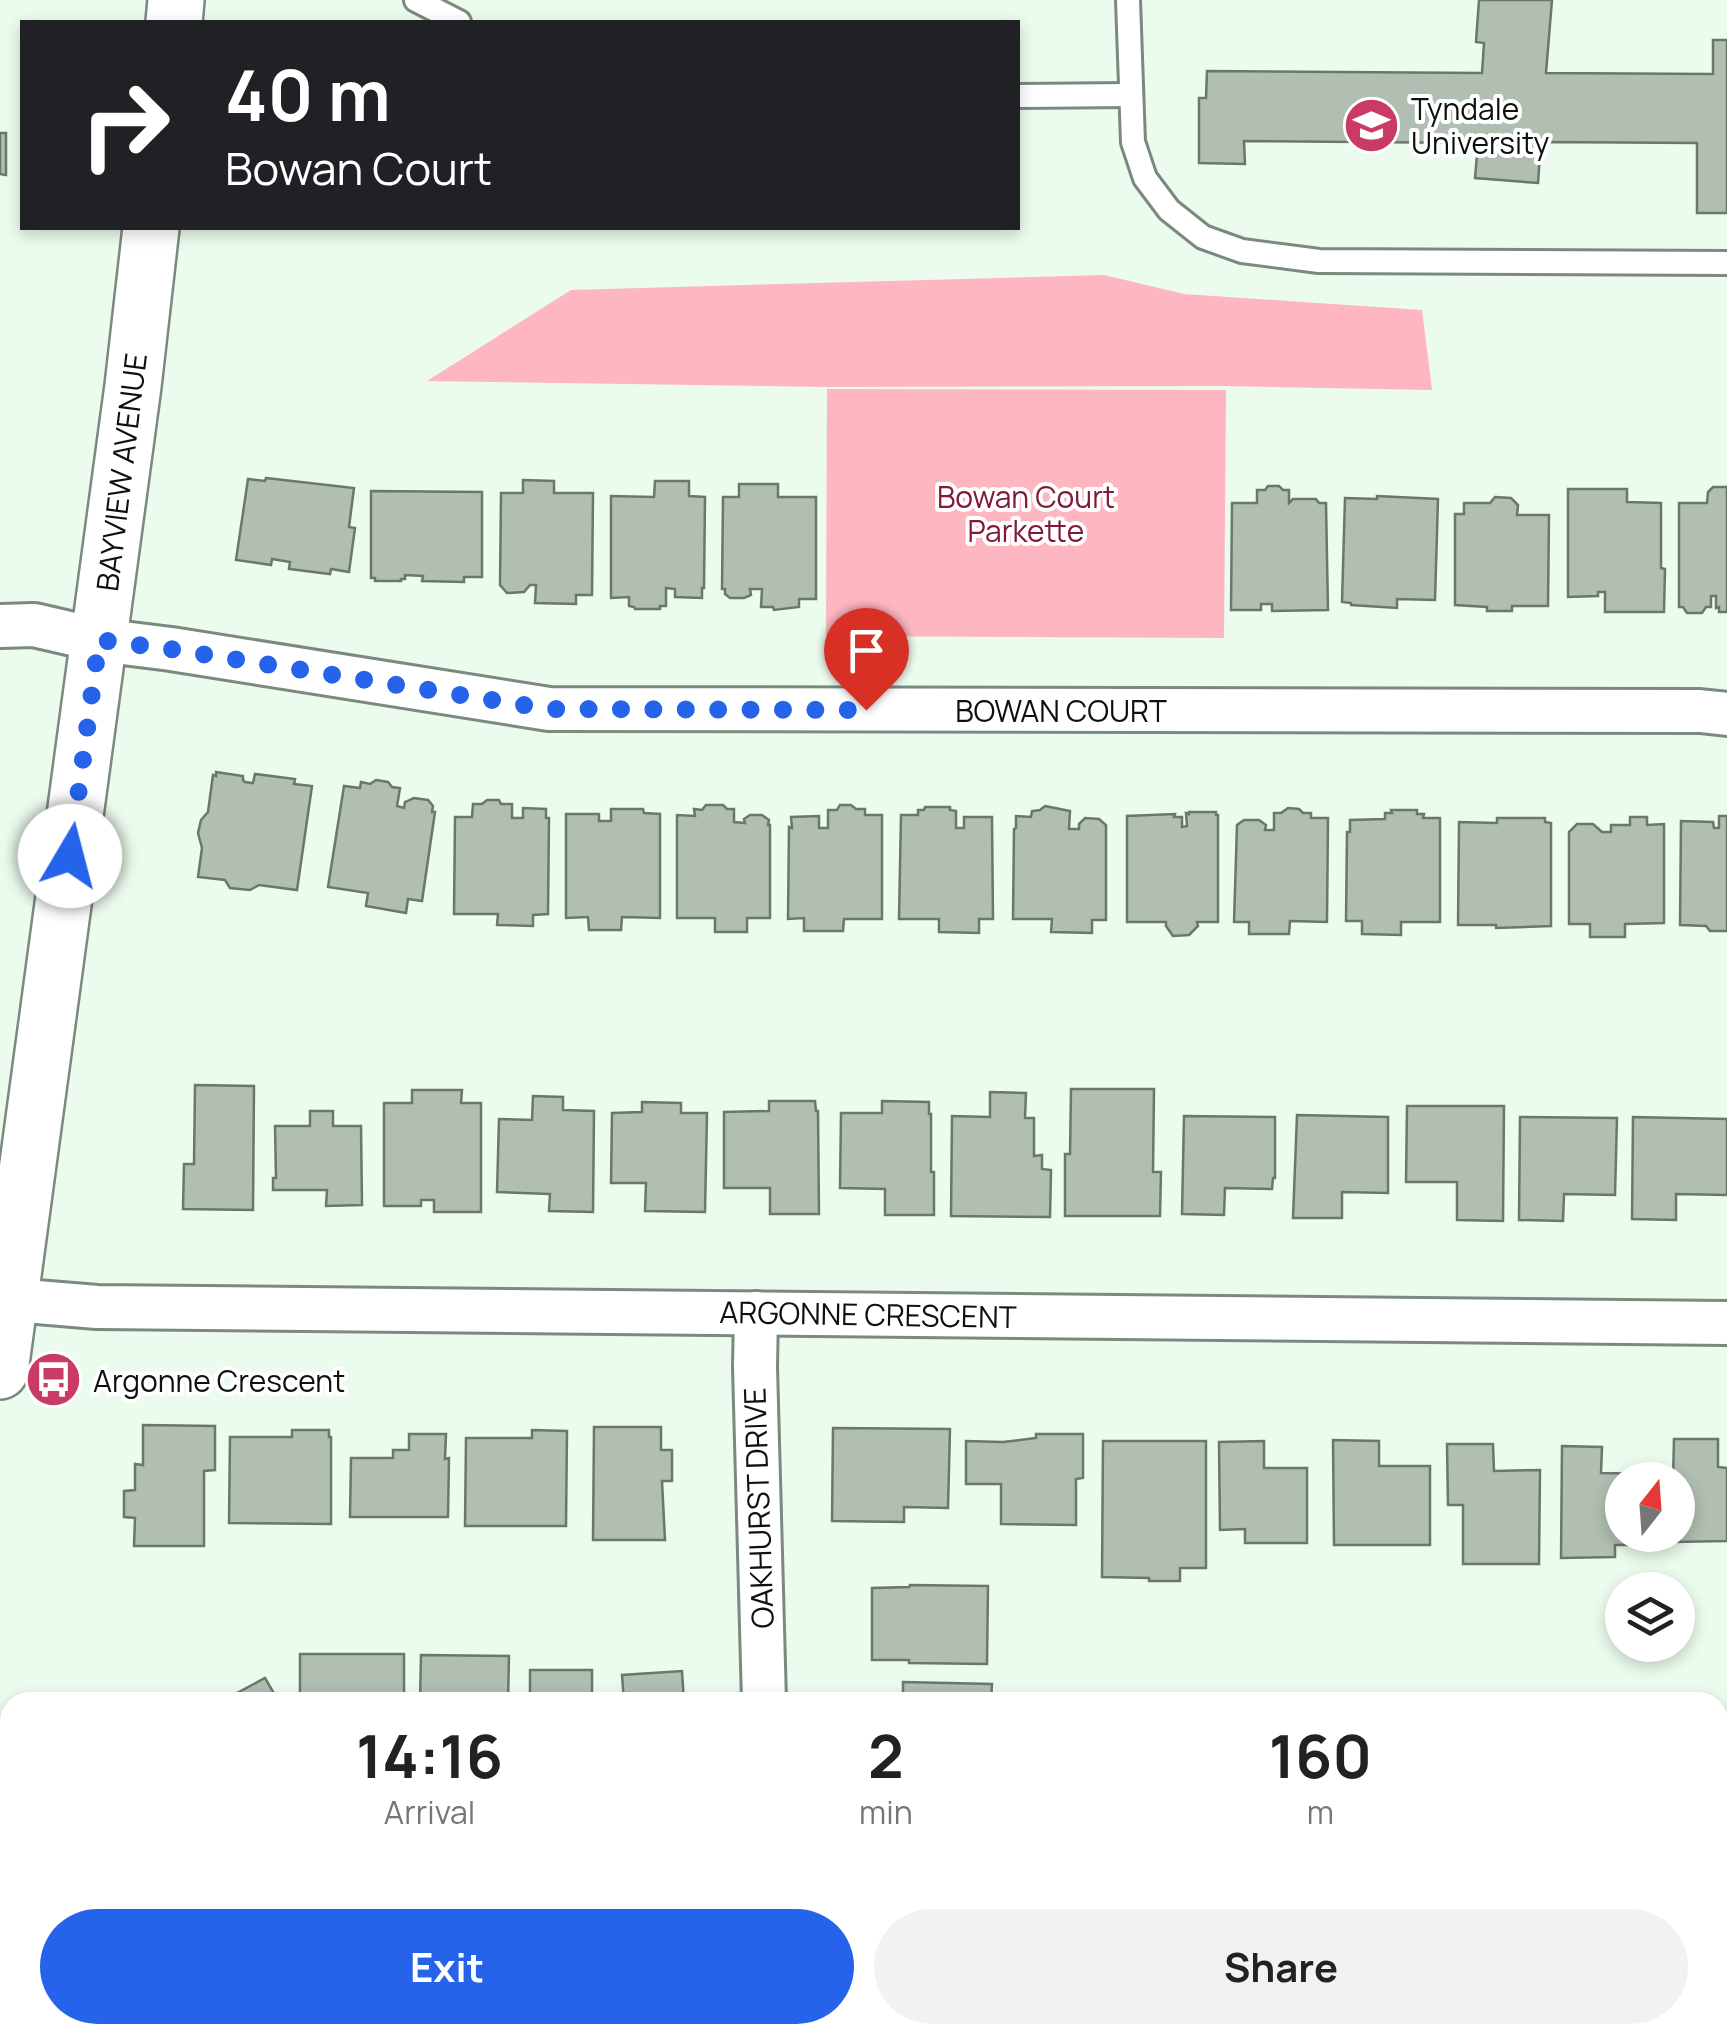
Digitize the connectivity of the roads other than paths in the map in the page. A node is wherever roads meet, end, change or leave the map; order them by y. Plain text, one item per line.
1 (416, 0) edge
2 (1128, 0) edge
3 (455, 20) edge
4 (1131, 95) junction
5 (1020, 96) edge
6 (151, 230) edge
7 (1727, 263) edge
8 (0, 626) edge
9 (99, 640) junction
10 (1727, 714) edge
11 (5, 1300) edge
12 (756, 1313) junction
13 (1727, 1323) edge
14 (0, 1371) edge
15 (764, 1692) edge

1 - 3 lane
2 - 4 lane
4 - 5 lane
4 - 7 lane
6 - 9 main road, BAYVIEW AVENUE
8 - 9 street, BOWAN COURT
9 - 10 street, BOWAN COURT
9 - 11 main road, BAYVIEW AVENUE
11 - 12 street, ARGONNE CRESCENT
11 - 14 main road, BAYVIEW AVENUE
12 - 13 street, ARGONNE CRESCENT
12 - 15 street, OAKHURST DRIVE

